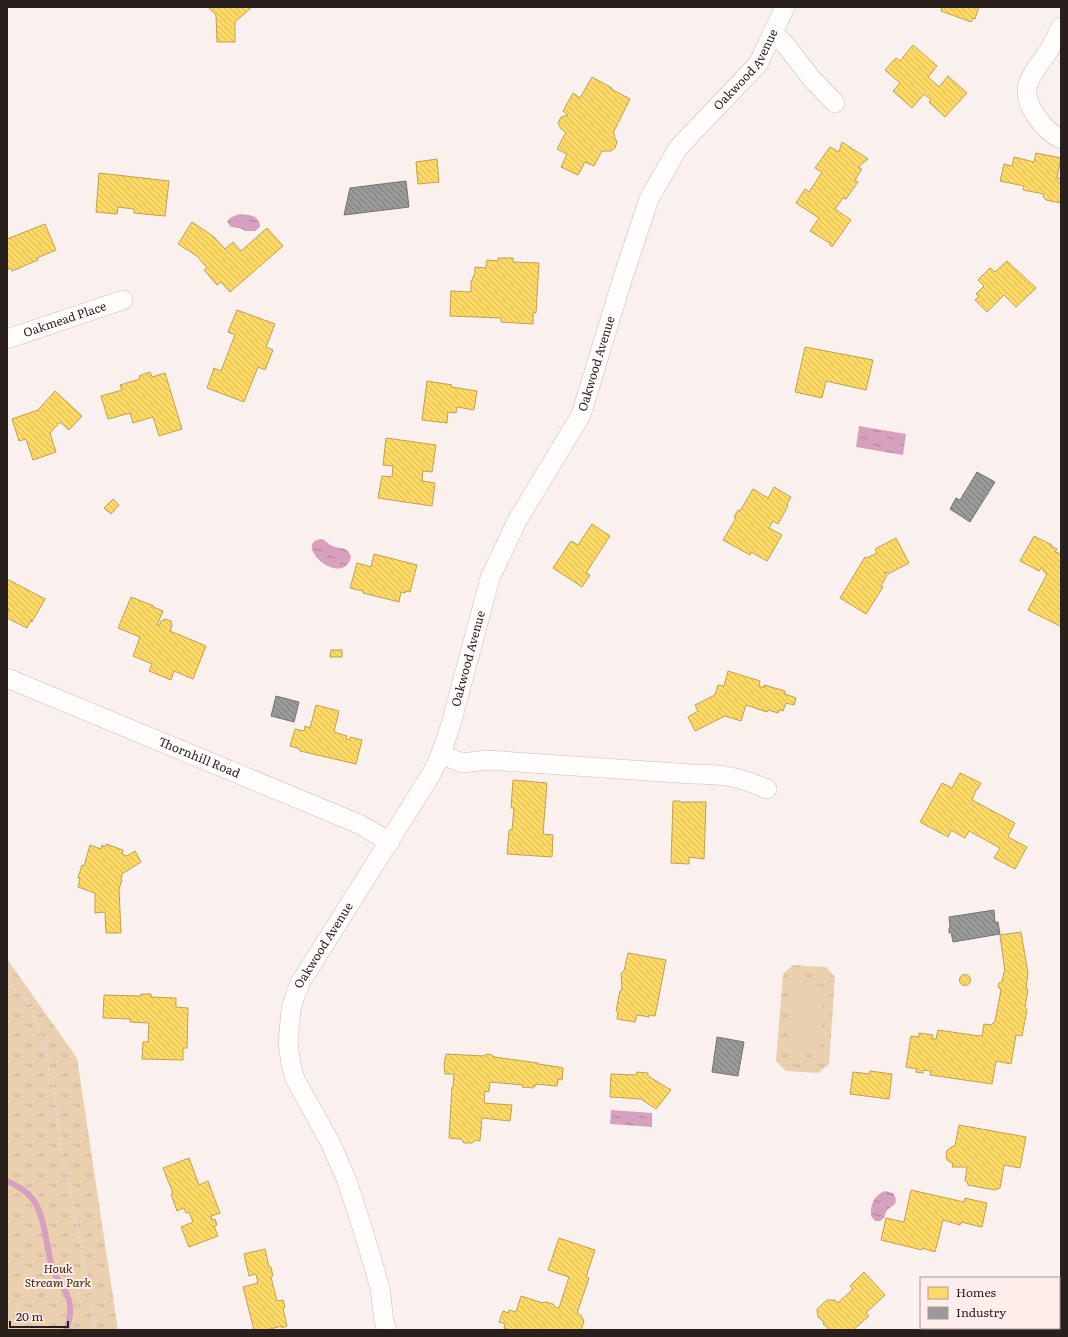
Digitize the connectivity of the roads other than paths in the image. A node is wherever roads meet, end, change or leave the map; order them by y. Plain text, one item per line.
1 (785, 7) edge
2 (1061, 27) edge
3 (773, 33) junction
4 (835, 103) dead end
5 (1061, 138) edge
6 (123, 300) dead end
7 (7, 339) edge
8 (7, 678) edge
9 (441, 754) junction
10 (767, 789) dead end
11 (390, 842) junction
12 (386, 1330) edge

1 - 3 street, Oakwood Avenue
2 - 5 street
3 - 4 street
3 - 9 street, Oakwood Avenue
6 - 7 street, Oakmead Place
8 - 11 street, Thornhill Road
9 - 10 street
9 - 11 street, Oakwood Avenue
11 - 12 street, Oakwood Avenue

